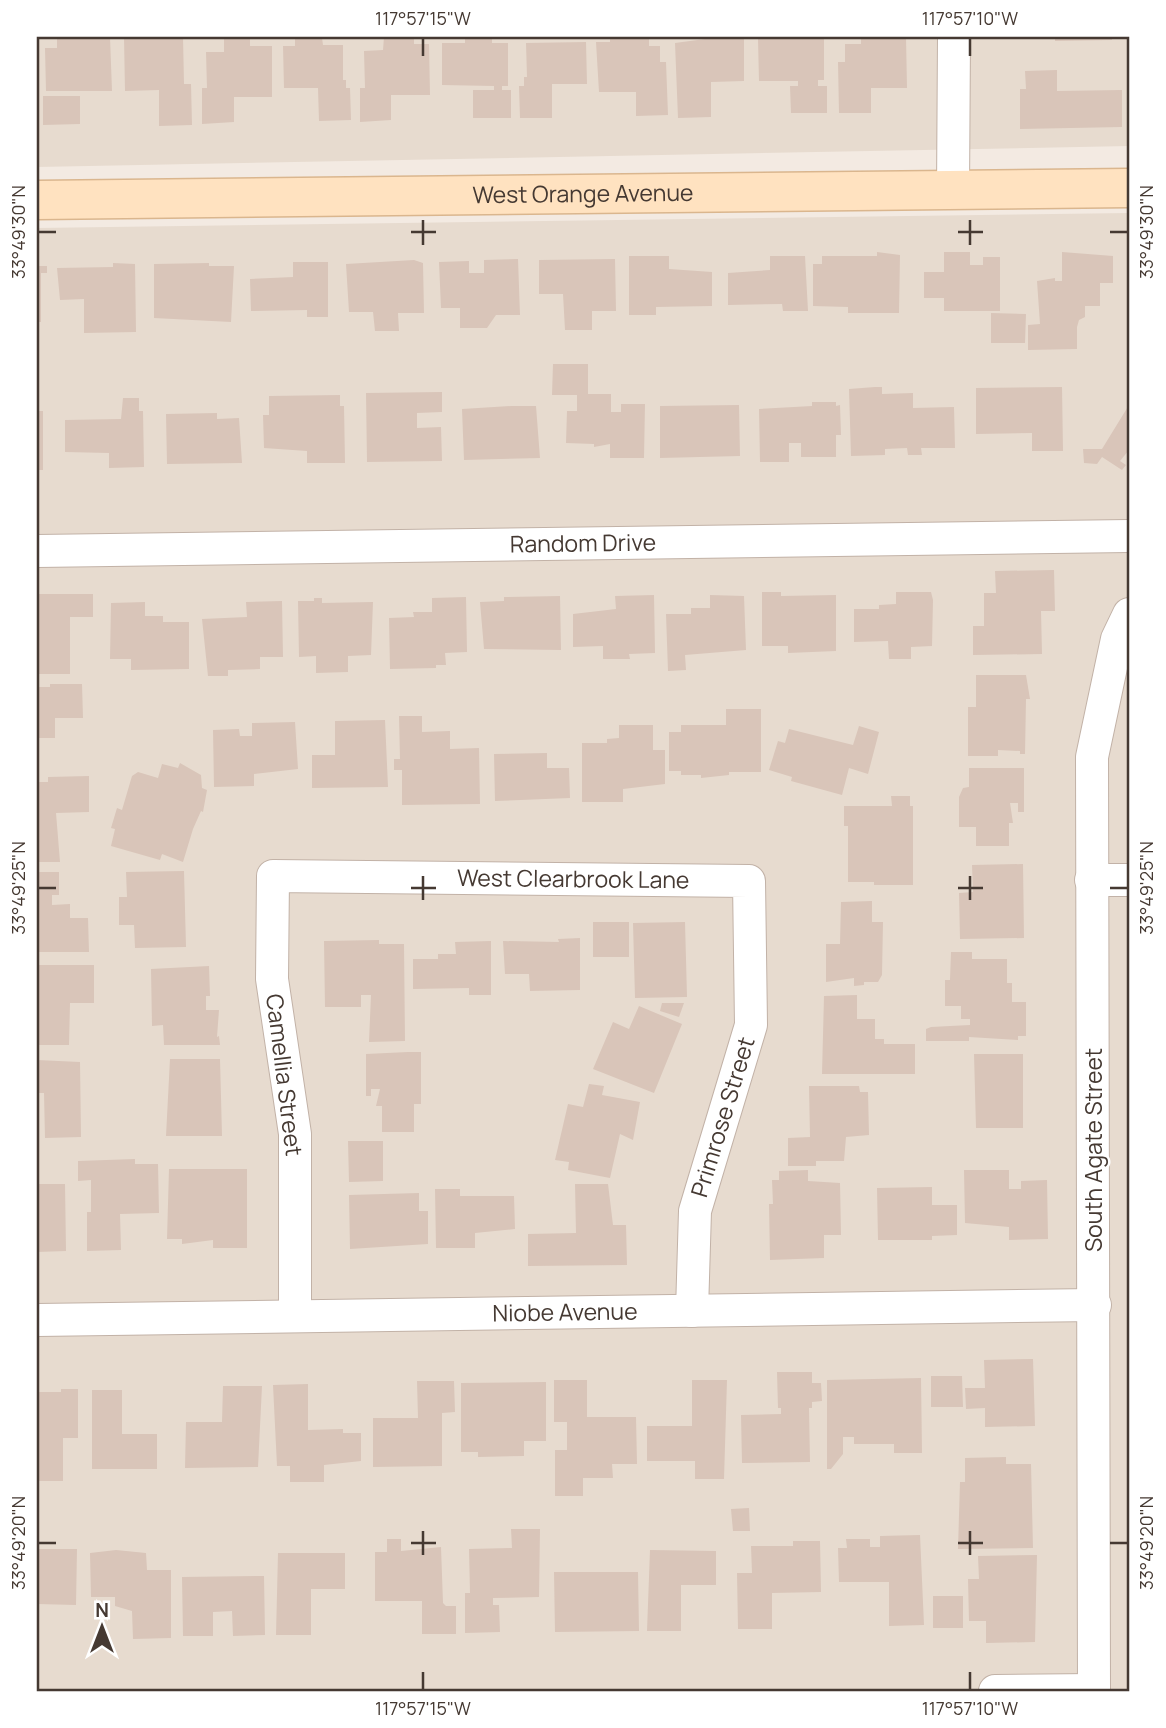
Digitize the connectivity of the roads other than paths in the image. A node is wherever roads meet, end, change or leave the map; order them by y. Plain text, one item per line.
1 (954, 37) edge
2 (1129, 188) edge
3 (953, 192) junction
4 (37, 200) edge
5 (1129, 536) edge
6 (37, 551) edge
7 (1129, 614) edge
8 (272, 876) joint
9 (1091, 880) junction
10 (1129, 880) edge
11 (750, 881) joint
12 (1095, 1306) junction
13 (692, 1311) junction
14 (295, 1316) junction
15 (37, 1320) edge
16 (995, 1691) edge
17 (1094, 1691) edge

1 - 3 street
2 - 3 street, West Orange Avenue
3 - 4 street, West Orange Avenue
5 - 6 street, Random Drive
7 - 9 street, South Agate Street
8 - 11 street, West Clearbrook Lane
8 - 14 street, Camellia Street
9 - 10 street
9 - 12 street, South Agate Street
11 - 13 street, Primrose Street
12 - 13 street, Niobe Avenue
12 - 17 street, South Agate Street
13 - 14 street, Niobe Avenue
14 - 15 street, Niobe Avenue
16 - 17 street

